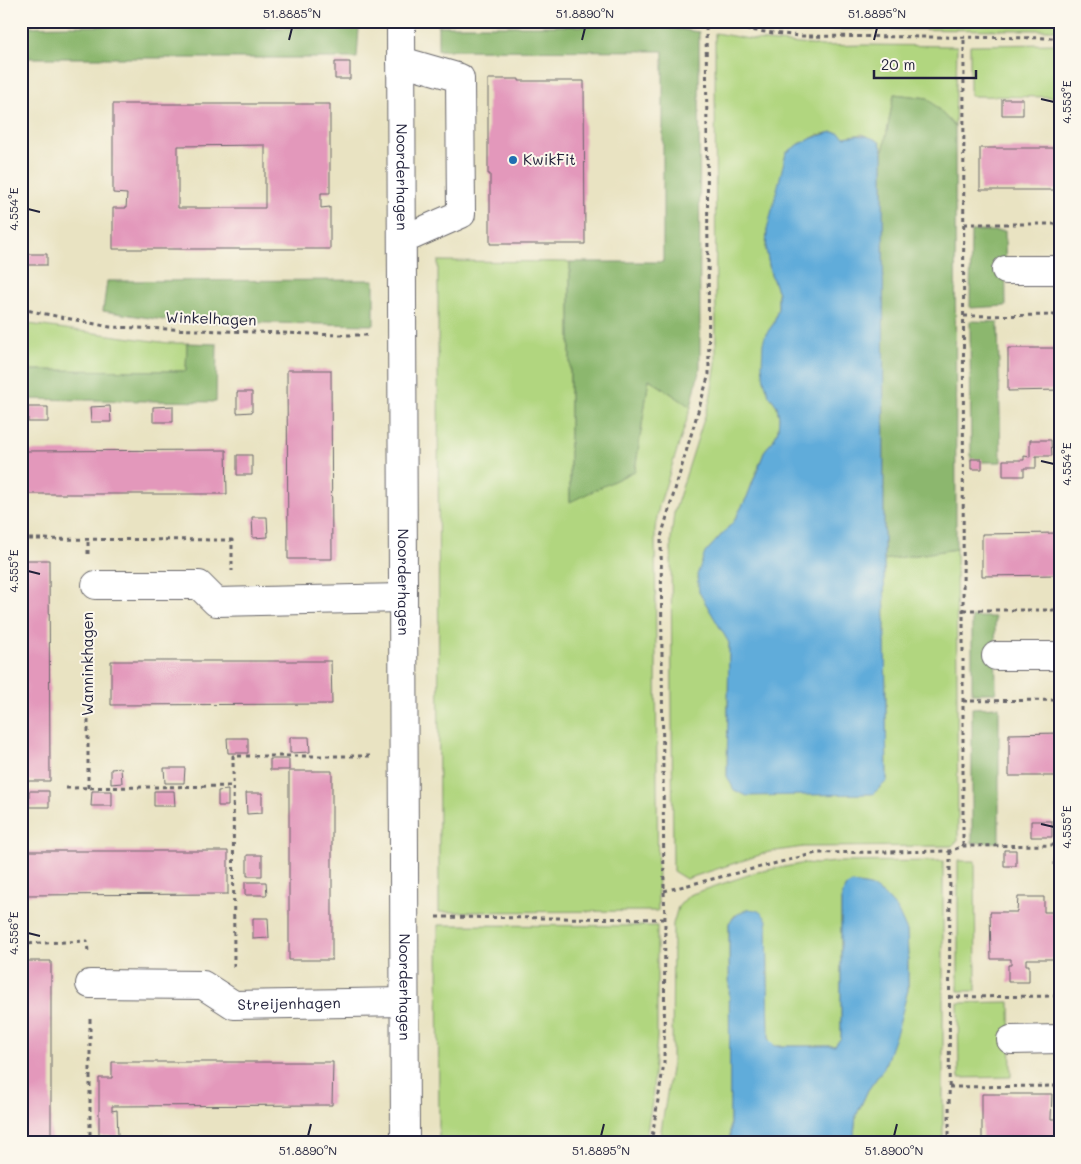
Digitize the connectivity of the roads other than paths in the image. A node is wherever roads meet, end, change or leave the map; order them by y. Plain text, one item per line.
1 (401, 21) edge
2 (401, 61) junction
3 (402, 240) junction
4 (1006, 270) dead end
5 (1060, 270) edge
6 (96, 585) dead end
7 (403, 598) junction
8 (996, 656) dead end
9 (1060, 656) edge
10 (90, 984) road end
11 (404, 1002) junction
12 (1060, 1039) edge
13 (1011, 1040) dead end
14 (405, 1143) edge

1 - 2 street, Noorderhagen
2 - 3 street, Noorderhagen
2 - 3 street
3 - 7 street, Noorderhagen
4 - 5 street
6 - 7 street
7 - 11 street, Noorderhagen
8 - 9 street
10 - 11 street, Streijenhagen
11 - 14 street, Noorderhagen
12 - 13 street

